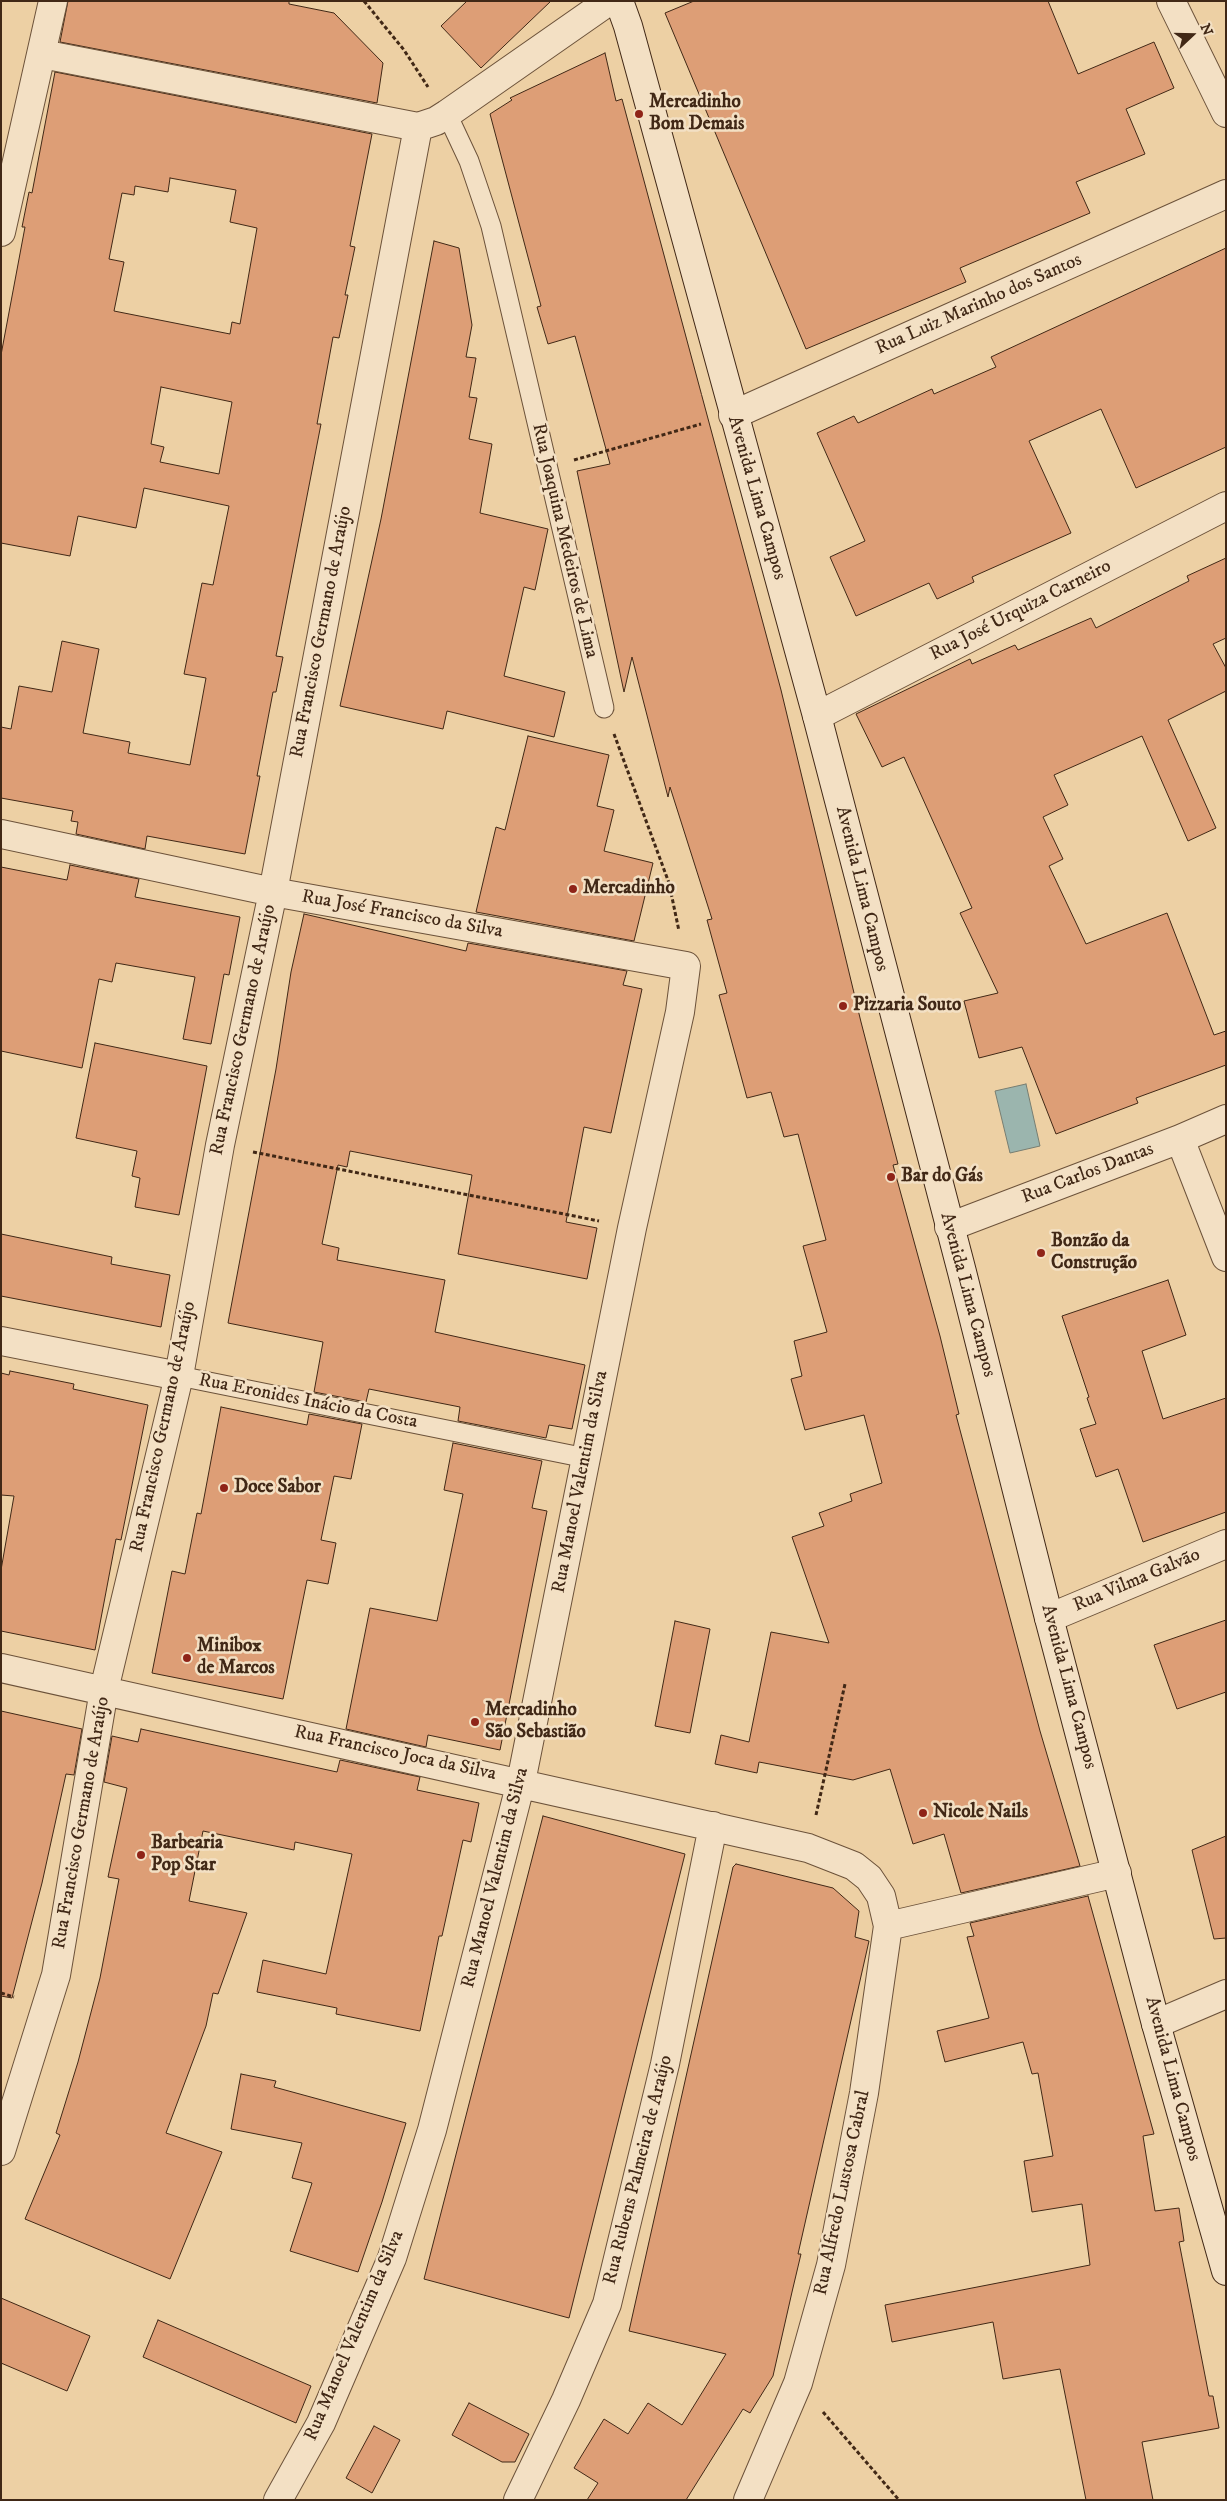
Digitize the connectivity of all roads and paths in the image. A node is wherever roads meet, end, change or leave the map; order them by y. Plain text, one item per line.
1 (53, 1) edge
2 (364, 1) edge
3 (609, 1) edge
4 (619, 1) edge
5 (1171, 1) edge
6 (42, 54) junction
7 (1219, 81) edge
8 (1226, 113) edge
9 (447, 114) junction
10 (418, 126) junction
11 (1226, 194) edge
12 (1, 232) edge
13 (733, 415) junction
14 (547, 467) junction
15 (1226, 506) edge
16 (604, 708) joint
17 (817, 716) junction
18 (1, 834) edge
19 (273, 892) junction
20 (686, 966) junction
21 (1226, 1119) edge
22 (1180, 1139) junction
23 (220, 1145) junction
24 (949, 1227) junction
25 (632, 1228) junction
26 (1226, 1256) edge
27 (1, 1341) edge
28 (179, 1376) junction
29 (586, 1458) junction
30 (1226, 1544) edge
31 (1049, 1618) junction
32 (1, 1668) edge
33 (845, 1684) dead end
34 (104, 1690) junction
35 (521, 1782) junction
36 (713, 1826) junction
37 (808, 1848) junction
38 (1117, 1873) junction
39 (869, 1878) joint
40 (888, 1926) junction
41 (1226, 1994) edge
42 (1156, 2024) junction
43 (1, 2151) edge
44 (1226, 2271) edge
45 (798, 2383) junction
46 (278, 2500) edge
47 (518, 2500) edge
48 (748, 2500) edge
49 (899, 2500) edge

1 - 6 street
2 - 9 path
3 - 9 street
4 - 13 street, Avenida Lima Campos
5 - 7 street
6 - 10 street
6 - 12 street
7 - 8 street
9 - 10 street
9 - 14 lane, Rua Joaquina Medeiros de Lima
10 - 19 street, Rua Francisco Germano de Araújo
11 - 13 street, Rua Luiz Marinho dos Santos
13 - 14 path
13 - 17 street, Avenida Lima Campos
14 - 16 lane, Rua Joaquina Medeiros de Lima
15 - 17 street, Rua José Urquiza Carneiro
16 - 20 path
17 - 24 street, Avenida Lima Campos
18 - 19 street, Rua José Francisco da Silva
19 - 20 street, Rua José Francisco da Silva
19 - 23 street, Rua Francisco Germano de Araújo
20 - 25 street, Rua Manoel Valentim da Silva
21 - 22 street, Rua Carlos Dantas
22 - 24 street, Rua Carlos Dantas
22 - 26 street
23 - 25 path
23 - 28 street, Rua Francisco Germano de Araújo
24 - 31 street, Avenida Lima Campos
25 - 29 street, Rua Manoel Valentim da Silva
27 - 28 street, Rua Eronides Inácio da Costa
28 - 29 lane, Rua Eronides Inácio da Costa
28 - 34 street, Rua Francisco Germano de Araújo
29 - 35 street, Rua Manoel Valentim da Silva
30 - 31 street, Rua Vilma Galvão
31 - 38 street, Avenida Lima Campos
32 - 34 street, Rua Francisco Joca da Silva
33 - 37 path
34 - 35 street, Rua Francisco Joca da Silva
34 - 43 street, Rua Francisco Germano de Araújo
35 - 36 street, Rua Francisco Joca da Silva
35 - 46 street, Rua Manoel Valentim da Silva
36 - 37 street, Rua Francisco Joca da Silva
36 - 47 street, Rua Rubens Palmeira de Araújo
37 - 39 street, Rua Francisco Joca da Silva
38 - 40 street
38 - 42 street, Avenida Lima Campos
39 - 40 street, Rua Alfredo Lustosa Cabral
40 - 45 street, Rua Alfredo Lustosa Cabral
41 - 42 street
42 - 44 street, Avenida Lima Campos
45 - 48 street, Rua Alfredo Lustosa Cabral
45 - 49 path

